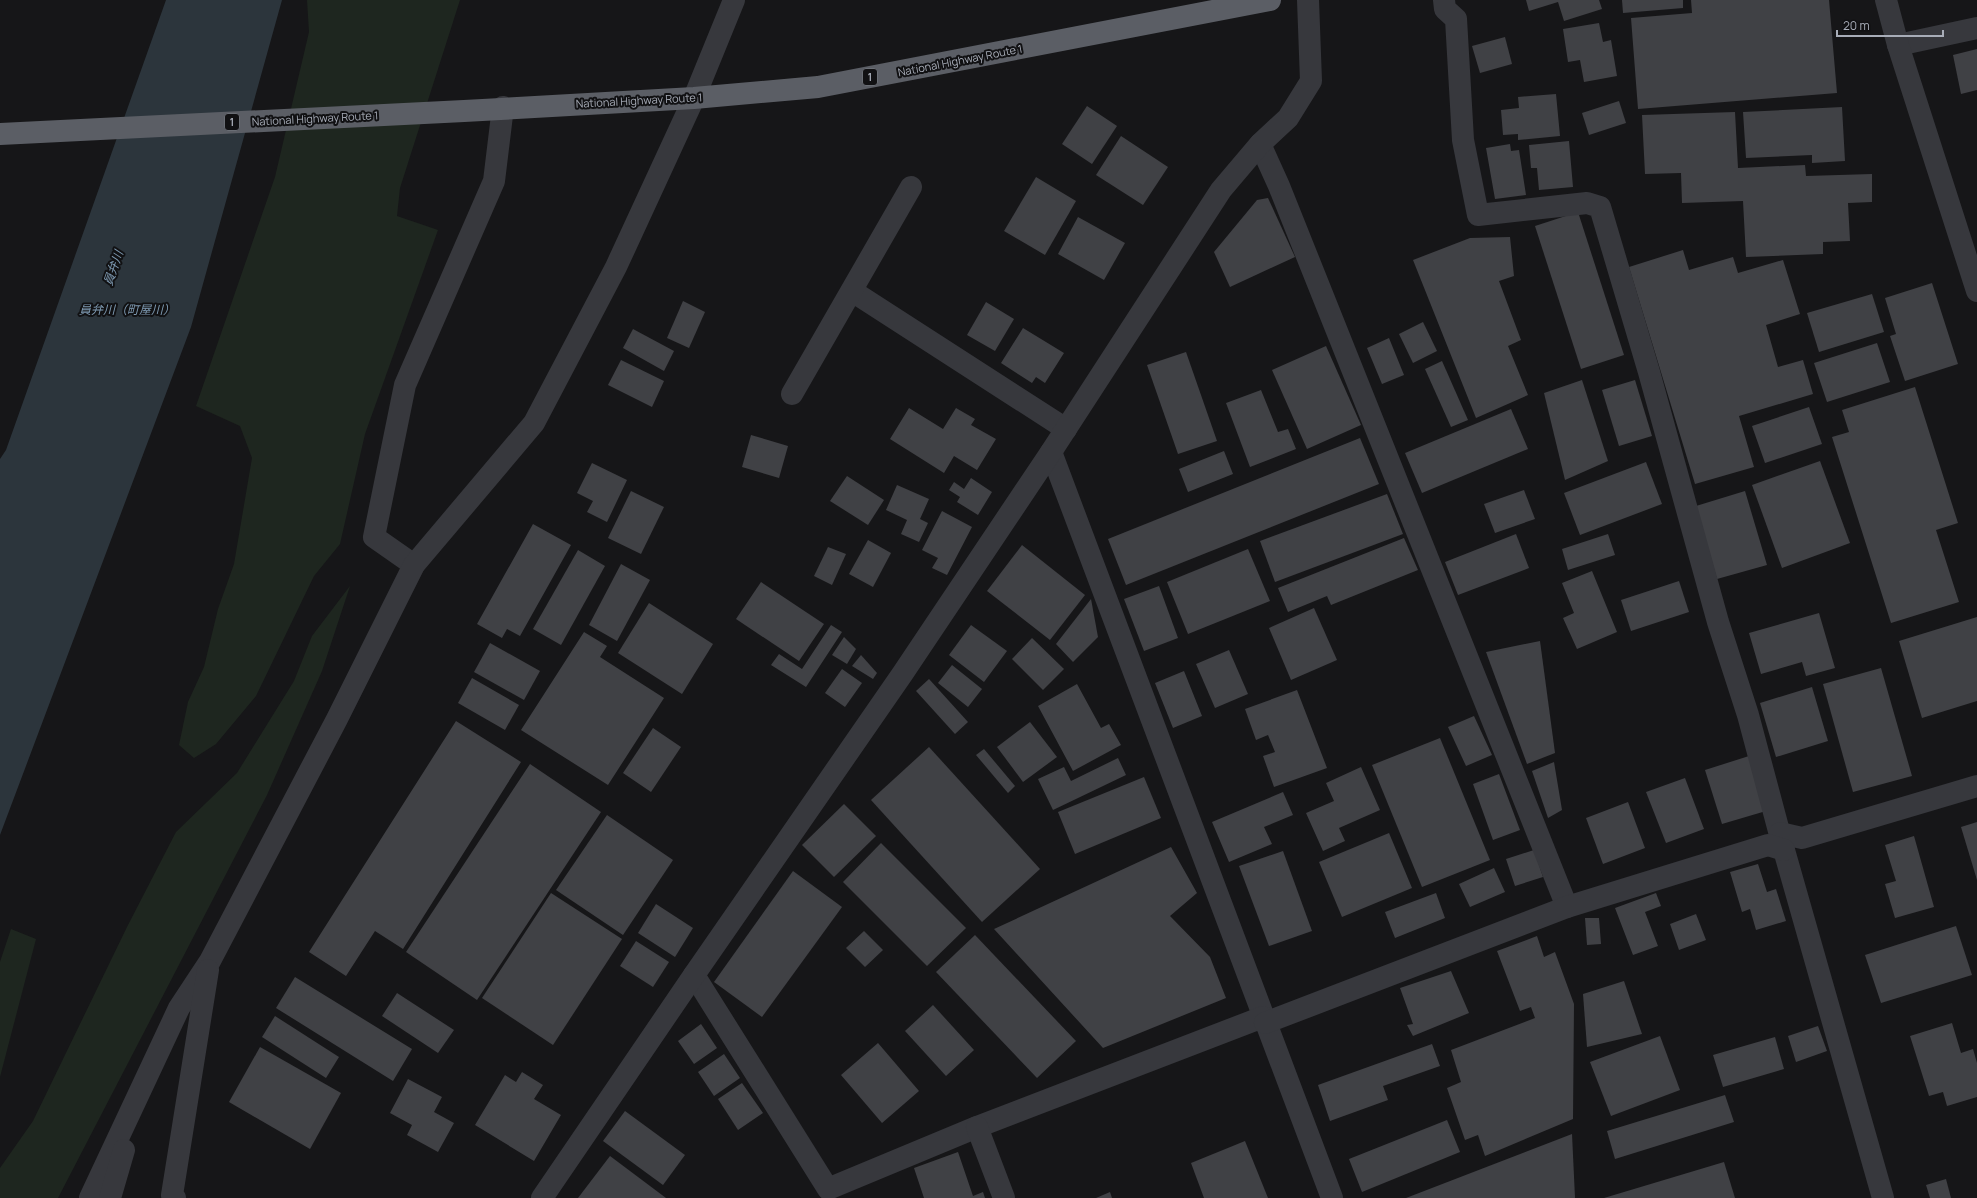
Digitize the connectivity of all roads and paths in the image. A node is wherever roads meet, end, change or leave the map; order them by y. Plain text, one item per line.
1 (734, 0) edge
2 (1270, 0) edge
3 (1308, 0) edge
4 (1444, 0) edge
5 (1886, 0) edge
6 (1977, 28) edge
7 (1898, 45) junction
8 (694, 98) junction
9 (503, 107) junction
10 (0, 134) edge
11 (1260, 144) junction
12 (911, 187) dead end
13 (852, 291) junction
14 (1977, 291) edge
15 (792, 394) dead end
16 (1066, 429) junction
17 (1051, 452) junction
18 (414, 565) junction
19 (1977, 786) edge
20 (1782, 841) junction
21 (1567, 907) junction
22 (210, 961) junction
23 (694, 975) junction
24 (1264, 1020) junction
25 (145, 1080) junction
26 (977, 1127) junction
27 (90, 1198) edge
28 (110, 1198) edge
29 (174, 1198) edge
30 (542, 1198) edge
31 (1004, 1198) edge
32 (1332, 1198) edge
33 (1883, 1198) edge

1 - 8 street
2 - 8 highway, National Highway Route 1 / 1
3 - 11 street
4 - 20 street
5 - 7 street
6 - 7 street
7 - 14 street
8 - 9 highway, National Highway Route 1 / 1
8 - 18 street
9 - 10 highway, National Highway Route 1 / 1
9 - 18 street
11 - 16 street
11 - 21 street
12 - 13 street
13 - 15 street
13 - 16 street
16 - 17 street
17 - 23 street
17 - 24 street
18 - 22 street
19 - 20 street
20 - 21 street
20 - 33 street
21 - 24 street
22 - 25 street
22 - 29 street
23 - 26 street
23 - 30 street
24 - 26 street
24 - 32 street
25 - 27 street
25 - 28 street
26 - 31 street

